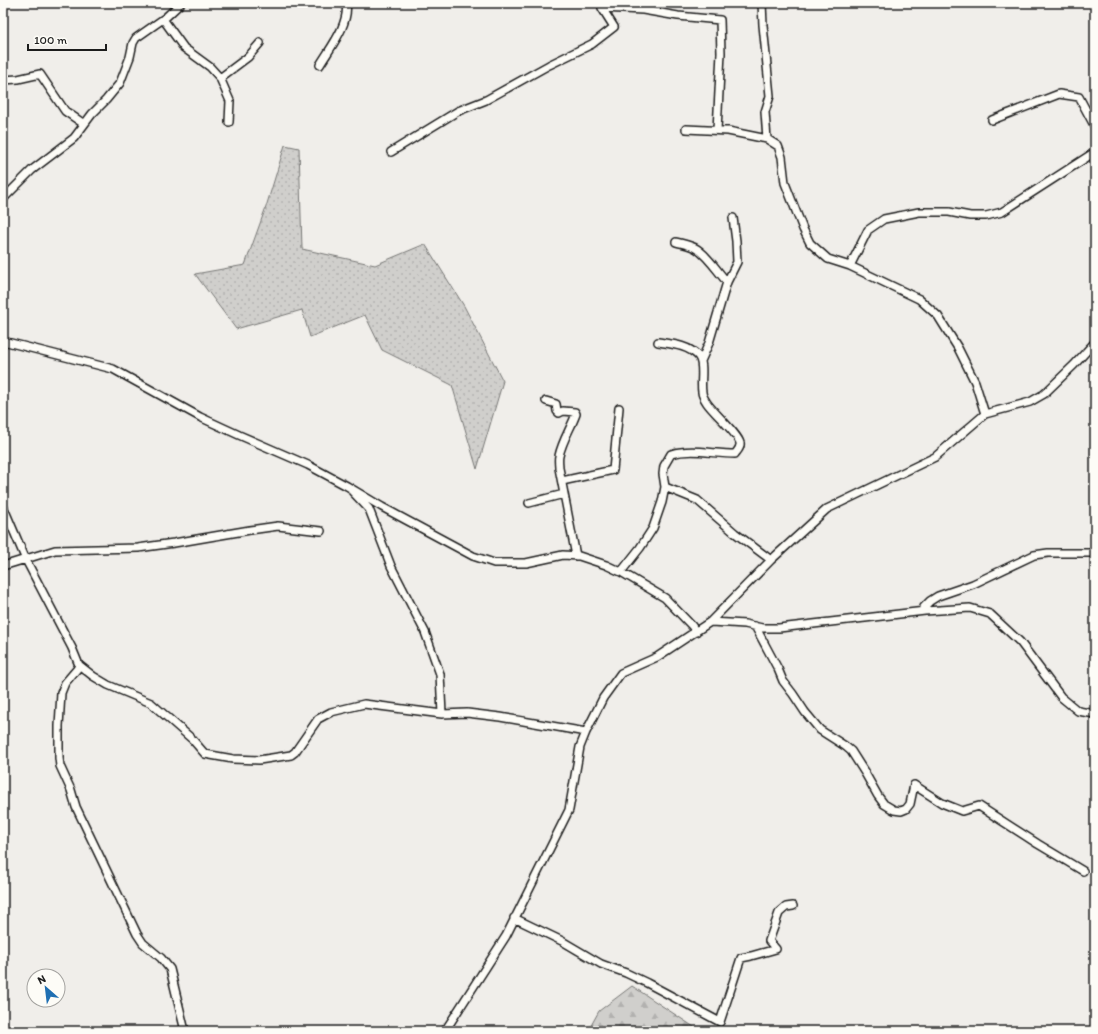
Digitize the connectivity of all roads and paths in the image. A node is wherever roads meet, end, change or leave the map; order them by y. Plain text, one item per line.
1 (181, 3) edge
2 (346, 3) edge
3 (762, 3) edge
4 (601, 5) edge
5 (163, 19) junction
6 (260, 43) dead end
7 (320, 65) dead end
8 (220, 78) junction
9 (3, 80) edge
10 (992, 120) dead end
11 (229, 122) dead end
12 (84, 124) junction
13 (1095, 127) edge
14 (686, 129) dead end
15 (717, 130) junction
16 (767, 139) junction
17 (391, 152) dead end
18 (1095, 152) edge
19 (3, 199) edge
20 (733, 218) dead end
21 (676, 242) dead end
22 (850, 266) junction
23 (727, 282) junction
24 (3, 341) edge
25 (658, 342) dead end
26 (1095, 342) edge
27 (701, 361) junction
28 (546, 401) dead end
29 (619, 408) dead end
30 (985, 414) junction
31 (562, 481) junction
32 (347, 486) junction
33 (665, 487) junction
34 (564, 494) junction
35 (529, 503) dead end
36 (3, 506) edge
37 (321, 531) dead end
38 (1095, 553) edge
39 (576, 556) junction
40 (26, 560) junction
41 (771, 560) junction
42 (3, 566) edge
43 (621, 572) junction
44 (925, 611) junction
45 (710, 622) junction
46 (755, 626) junction
47 (696, 632) junction
48 (79, 665) junction
49 (442, 714) junction
50 (1095, 714) edge
51 (586, 732) junction
52 (1083, 870) dead end
53 (793, 906) dead end
54 (514, 918) junction
55 (185, 1031) edge
56 (445, 1031) edge

1 - 5 street
2 - 7 street
3 - 16 street
4 - 15 street
4 - 17 street
5 - 8 street
5 - 12 street
6 - 8 street
8 - 11 street
9 - 12 street
10 - 13 street
12 - 19 street
14 - 15 street
15 - 16 street
16 - 22 street
18 - 22 street
20 - 23 street
21 - 23 street
22 - 30 street
23 - 27 street
24 - 32 street
25 - 27 street
26 - 30 street
27 - 33 street
28 - 31 street
29 - 31 street
30 - 41 street
31 - 34 street
32 - 39 street
32 - 49 street
33 - 41 street
33 - 43 street
34 - 35 street
34 - 39 street
36 - 40 street
37 - 40 street
38 - 44 street
39 - 43 street
40 - 42 street
40 - 48 street
41 - 45 street
43 - 47 street
44 - 46 street
44 - 50 street
45 - 46 street
45 - 47 street
46 - 52 street
47 - 51 street
48 - 49 street
48 - 55 street
49 - 51 street
51 - 54 street
53 - 54 street
54 - 56 street

